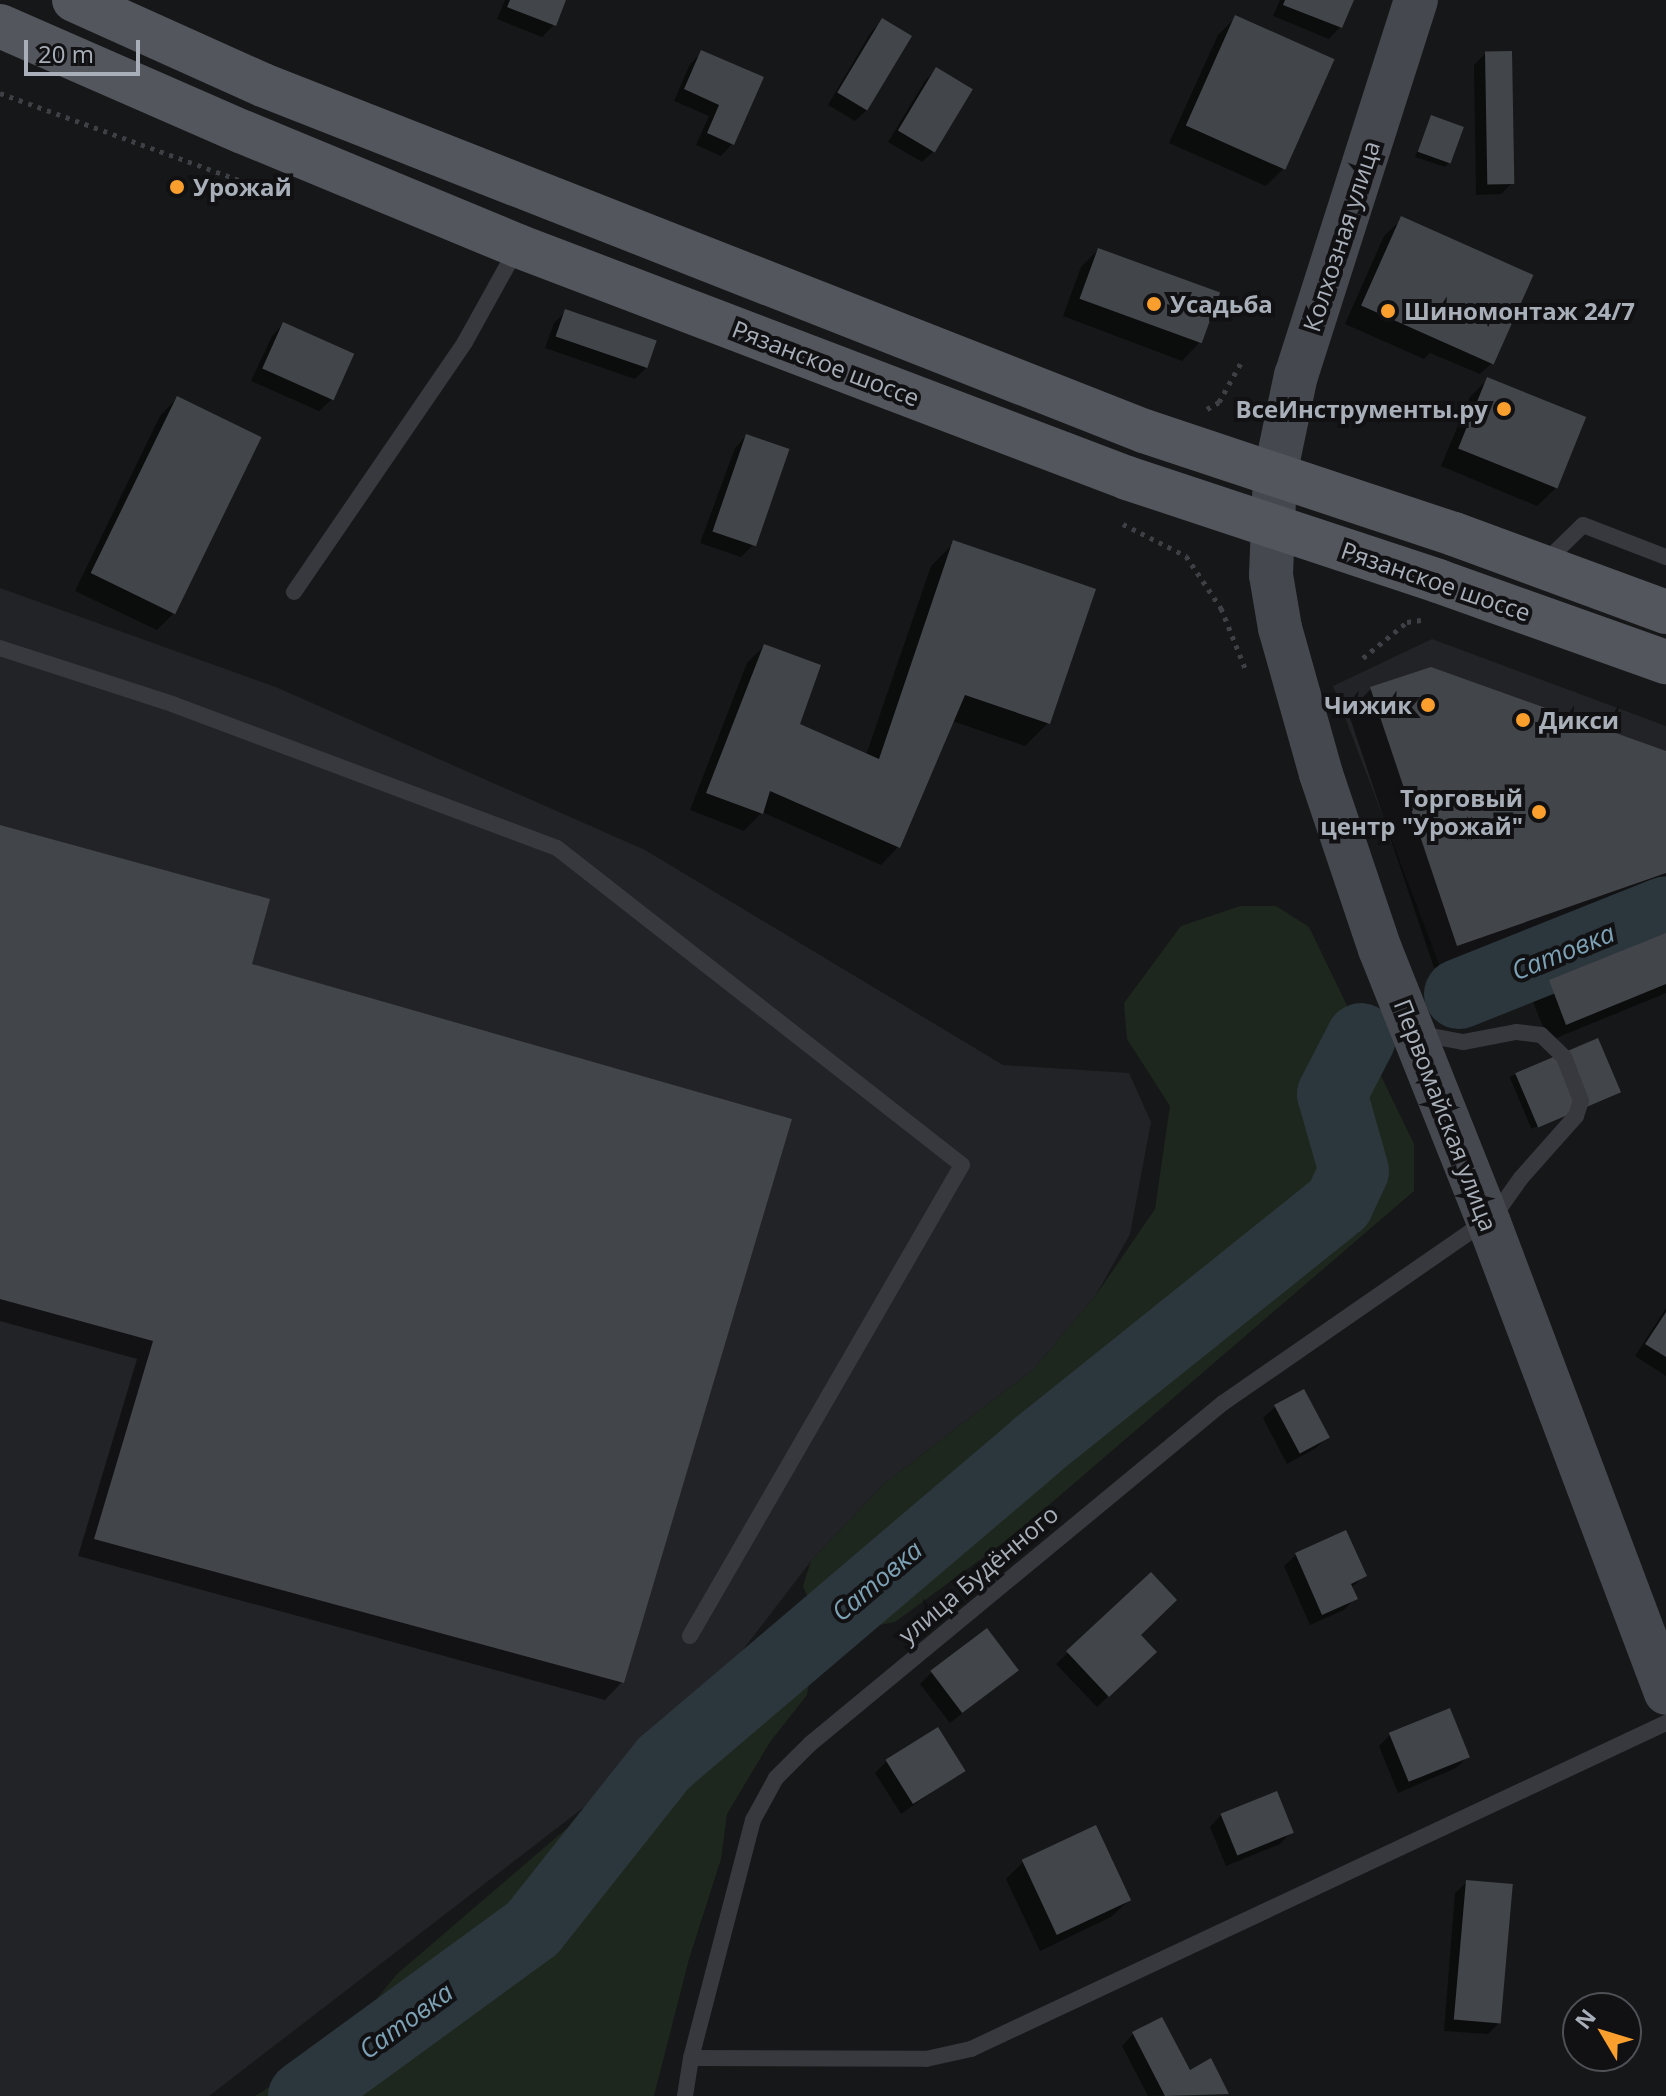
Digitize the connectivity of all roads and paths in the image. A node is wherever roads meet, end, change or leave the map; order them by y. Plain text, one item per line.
1 (74, 0) edge
2 (1416, 0) edge
3 (0, 26) edge
4 (518, 246) junction
5 (1243, 359) dead end
6 (1199, 413) dead end
7 (1275, 475) junction
8 (1113, 519) dead end
9 (1271, 525) junction
10 (1666, 557) edge
11 (1541, 566) junction
12 (294, 592) dead end
13 (1221, 608) dead end
14 (1666, 612) edge
15 (1425, 619) dead end
16 (0, 648) edge
17 (1363, 658) dead end
18 (1666, 662) edge
19 (1415, 1033) junction
20 (1489, 1223) junction
21 (690, 1636) dead end
22 (1666, 1693) edge
23 (1666, 1723) edge
24 (691, 2058) junction
25 (685, 2096) edge

1 - 7 main road, Рязанское шоссе
2 - 7 main road, Колхозная улица
3 - 4 main road, Рязанское шоссе
4 - 9 main road, Рязанское шоссе
4 - 12 lane
5 - 6 path
7 - 9 main road, Колхозная улица
7 - 11 main road, Рязанское шоссе
8 - 13 path
9 - 18 main road, Рязанское шоссе
9 - 19 main road, Первомайская улица
10 - 11 lane
11 - 14 main road, Рязанское шоссе
15 - 17 path
16 - 21 lane
19 - 20 main road, Первомайская улица
19 - 20 lane
20 - 22 main road, Первомайская улица
20 - 24 lane, улица Будённого
23 - 24 lane
24 - 25 lane, улица Будённого

